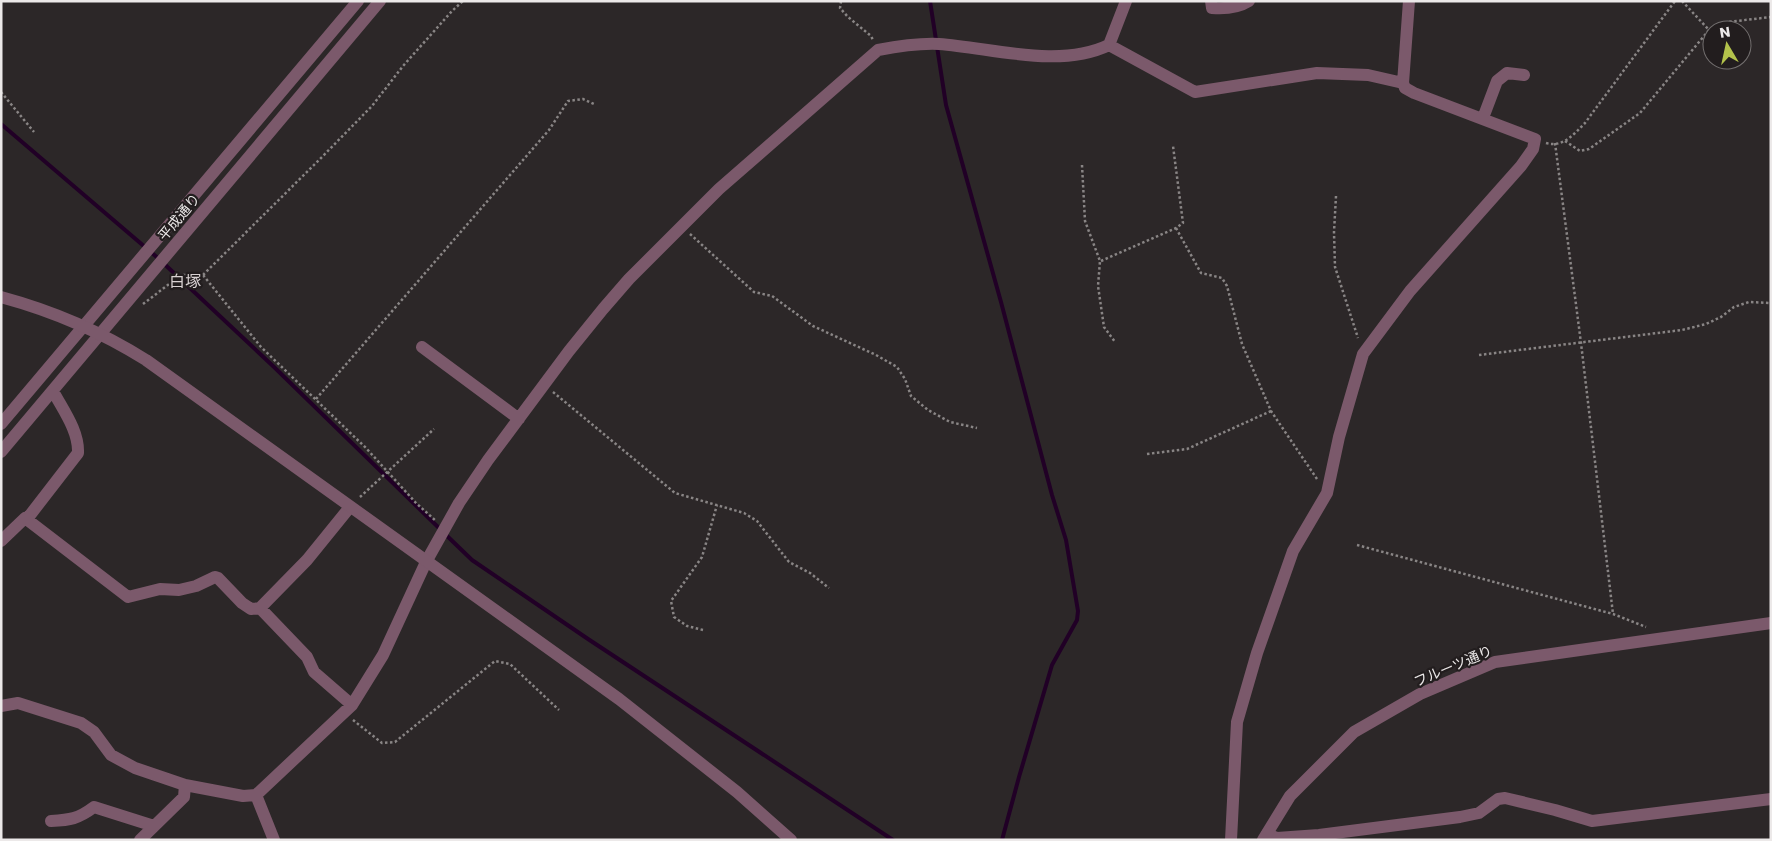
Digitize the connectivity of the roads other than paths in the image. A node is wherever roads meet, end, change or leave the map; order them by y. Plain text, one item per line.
1 (358, 1) edge
2 (380, 1) edge
3 (1126, 1) edge
4 (1211, 1) edge
5 (1249, 1) edge
6 (1409, 1) edge
7 (1109, 45) junction
8 (1524, 75) dead end
9 (1403, 83) junction
10 (1483, 118) junction
11 (1, 298) edge
12 (83, 325) junction
13 (100, 334) junction
14 (422, 347) dead end
15 (53, 392) junction
16 (519, 419) junction
17 (1, 424) edge
18 (1, 452) edge
19 (350, 507) junction
20 (27, 518) junction
21 (1, 541) edge
22 (426, 562) junction
23 (260, 608) junction
24 (1771, 622) edge
25 (1, 706) edge
26 (348, 709) junction
27 (185, 785) junction
28 (256, 795) junction
29 (1771, 799) edge
30 (50, 821) dead end
31 (154, 826) junction
32 (1265, 837) edge
33 (140, 840) edge
34 (274, 840) edge
35 (791, 840) edge
36 (1231, 840) edge

1 - 12 street, 平成通り
2 - 13 street, 平成通り
3 - 7 street
4 - 5 street
6 - 9 street
7 - 9 street
7 - 16 street
8 - 10 street
9 - 10 street
10 - 36 street
11 - 12 street
12 - 13 street
12 - 17 street, 平成通り
13 - 15 street, 平成通り
13 - 19 street
14 - 16 street
15 - 18 street, 平成通り
15 - 20 street
16 - 22 street
19 - 22 street
19 - 23 street
20 - 21 street
20 - 23 street
22 - 26 street
22 - 35 street
23 - 26 street
24 - 32 street, フルーツ通り
25 - 27 street
26 - 28 street
27 - 28 street
27 - 31 street
28 - 34 street
29 - 32 street
30 - 31 street
31 - 33 street

